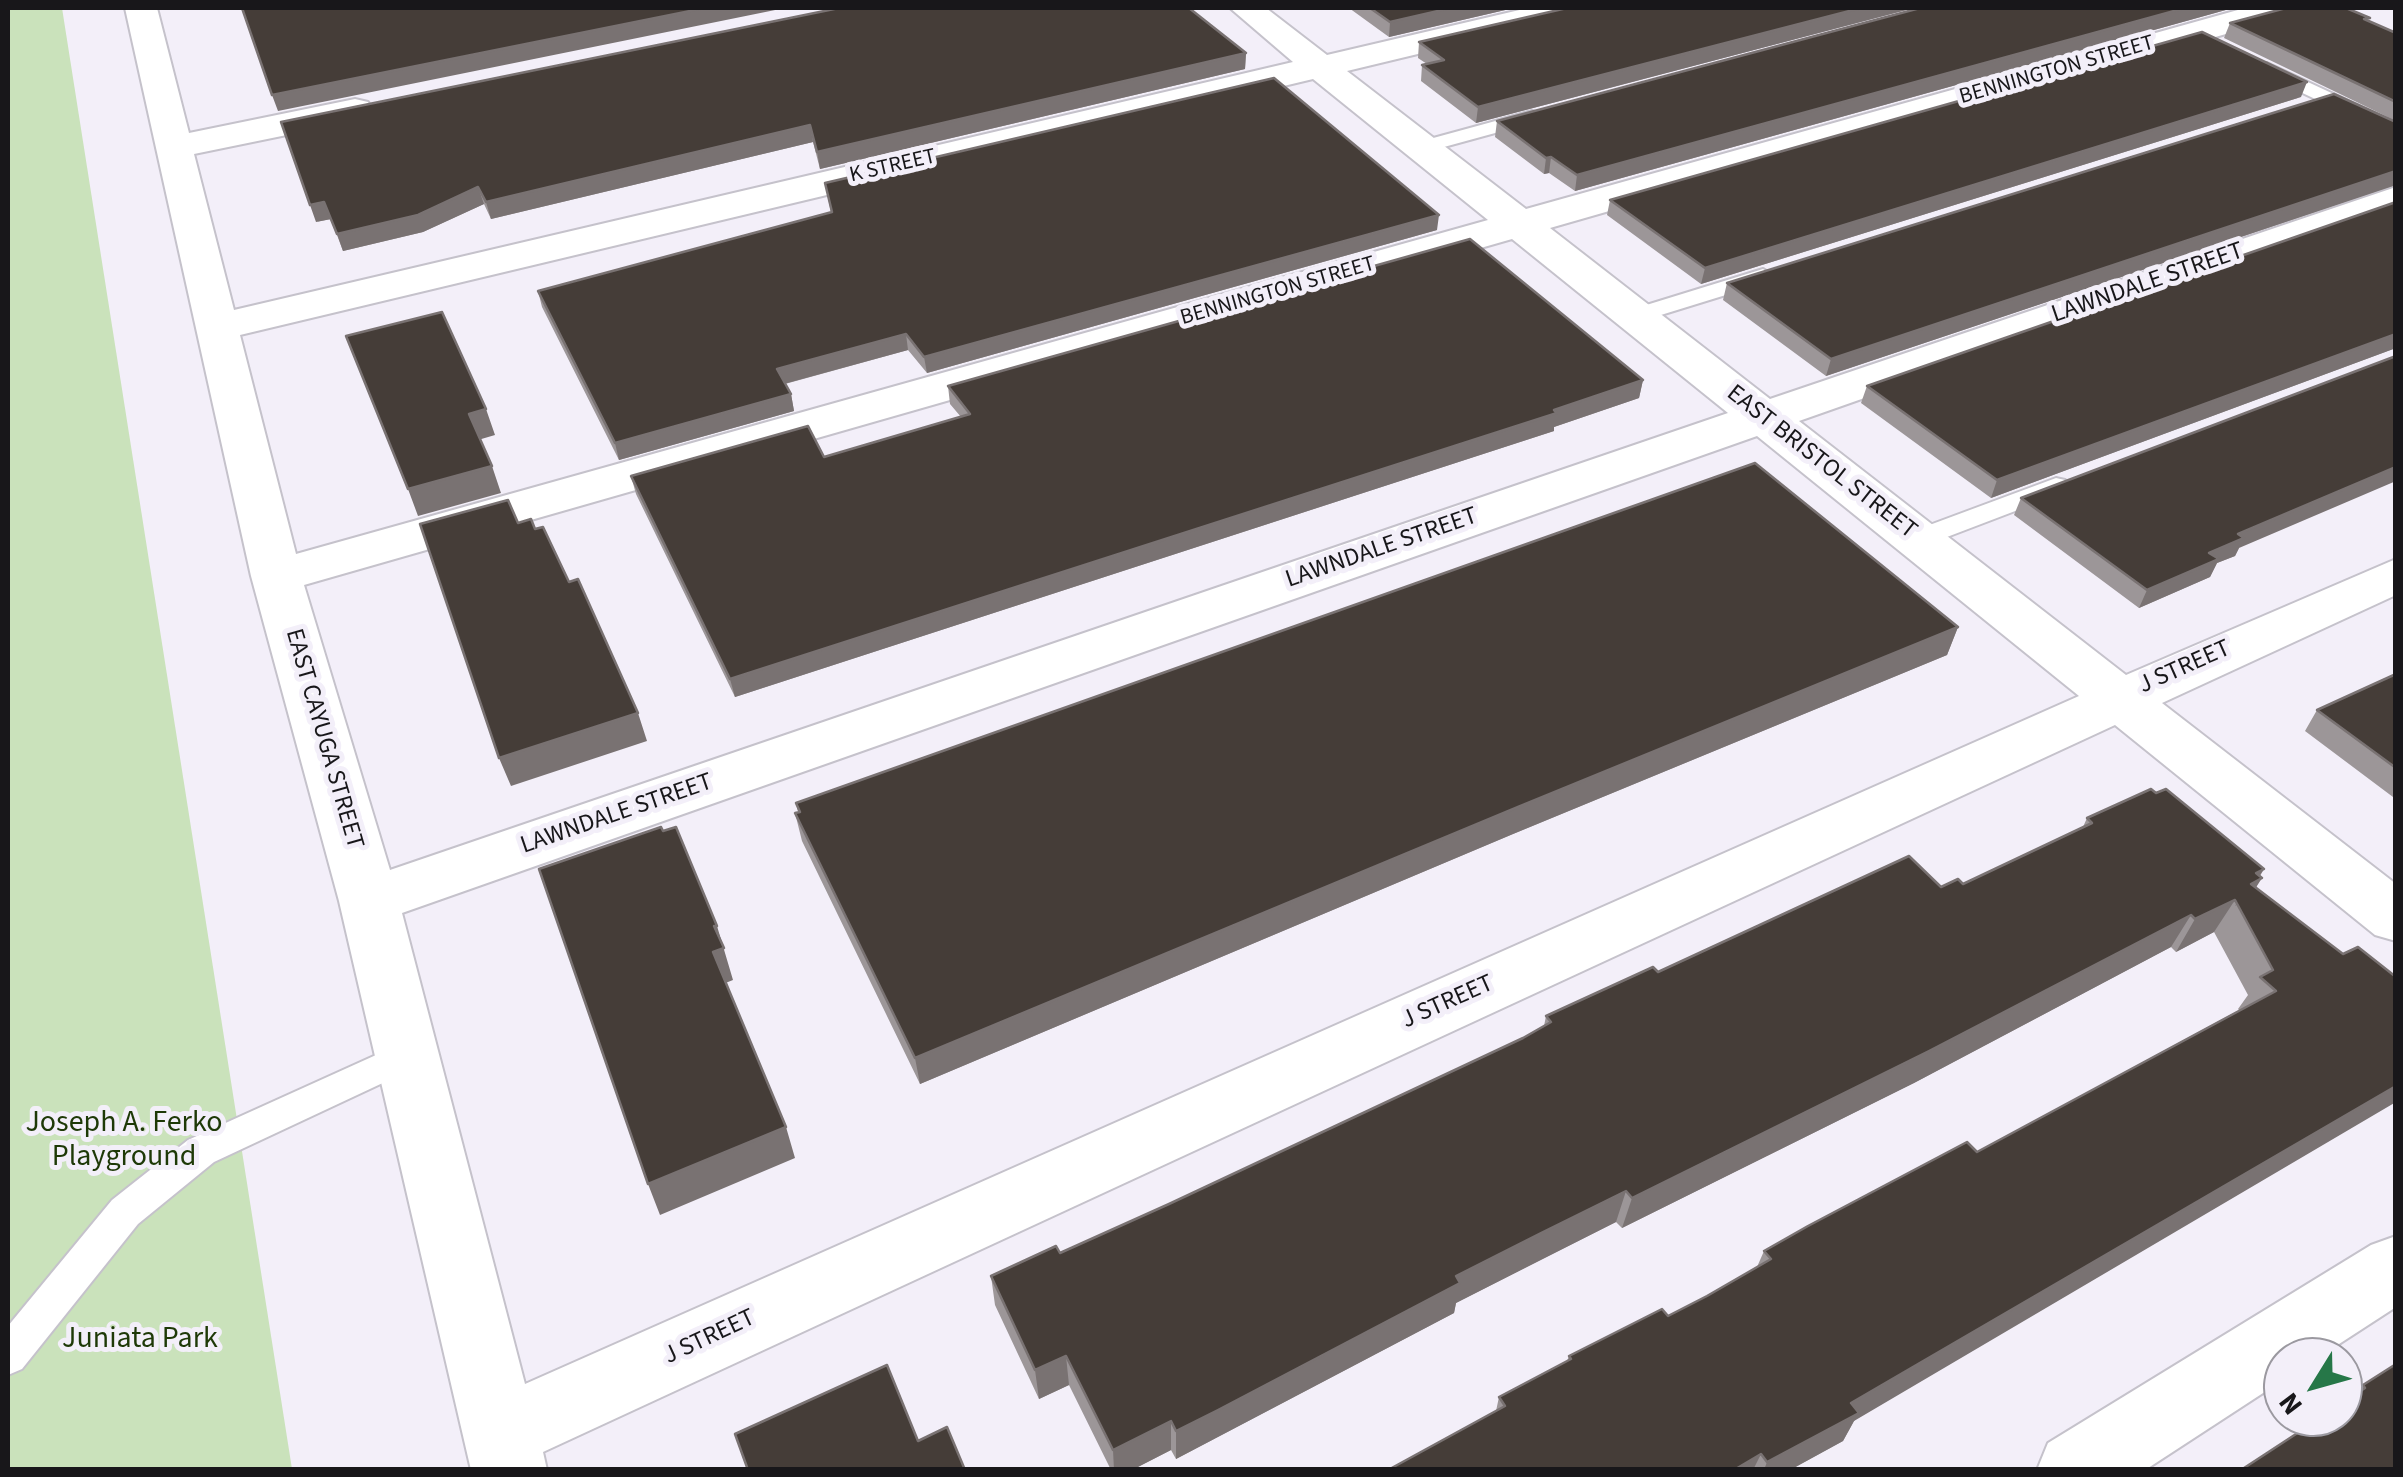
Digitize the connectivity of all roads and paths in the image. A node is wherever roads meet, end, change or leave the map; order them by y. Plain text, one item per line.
1 (1246, 8) edge
2 (1568, 8) edge
3 (2280, 8) edge
4 (155, 10) edge
5 (2219, 46) junction
6 (1320, 66) junction
7 (2328, 98) junction
8 (393, 102) edge
9 (2291, 110) edge
10 (1553, 112) edge
11 (2396, 131) edge
12 (175, 147) junction
13 (1422, 147) junction
14 (2396, 198) edge
15 (1519, 224) junction
16 (1785, 269) edge
17 (1635, 316) junction
18 (218, 326) junction
19 (1763, 417) junction
20 (2082, 476) edge
21 (1916, 539) junction
22 (2396, 574) edge
23 (276, 576) junction
24 (2118, 698) junction
25 (369, 900) junction
26 (2388, 903) edge
27 (407, 1056) junction
28 (2396, 1268) edge
29 (8, 1356) edge
30 (505, 1451) edge
31 (2074, 1470) edge

1 - 6 street, EAST BRISTOL STREET
2 - 6 street, K STREET
3 - 5 street, BENNINGTON STREET
4 - 12 street, EAST CAYUGA STREET
5 - 7 lane
5 - 15 street, BENNINGTON STREET
6 - 13 street, EAST BRISTOL STREET
6 - 18 street, K STREET
7 - 9 lane
7 - 11 lane
8 - 12 street
10 - 13 lane
12 - 18 street, EAST CAYUGA STREET
13 - 15 street, EAST BRISTOL STREET
14 - 19 street, LAWNDALE STREET
15 - 17 street, EAST BRISTOL STREET
15 - 23 street, BENNINGTON STREET
16 - 17 lane
17 - 19 street, EAST BRISTOL STREET
18 - 23 street, EAST CAYUGA STREET
19 - 21 street, EAST BRISTOL STREET
19 - 25 street, LAWNDALE STREET
20 - 21 lane
21 - 24 street, EAST BRISTOL STREET
22 - 24 street, J STREET
23 - 25 street, EAST CAYUGA STREET
24 - 26 street, EAST BRISTOL STREET
24 - 30 street, J STREET
25 - 27 street, EAST CAYUGA STREET
27 - 29 lane
27 - 30 street, EAST CAYUGA STREET
28 - 31 street

